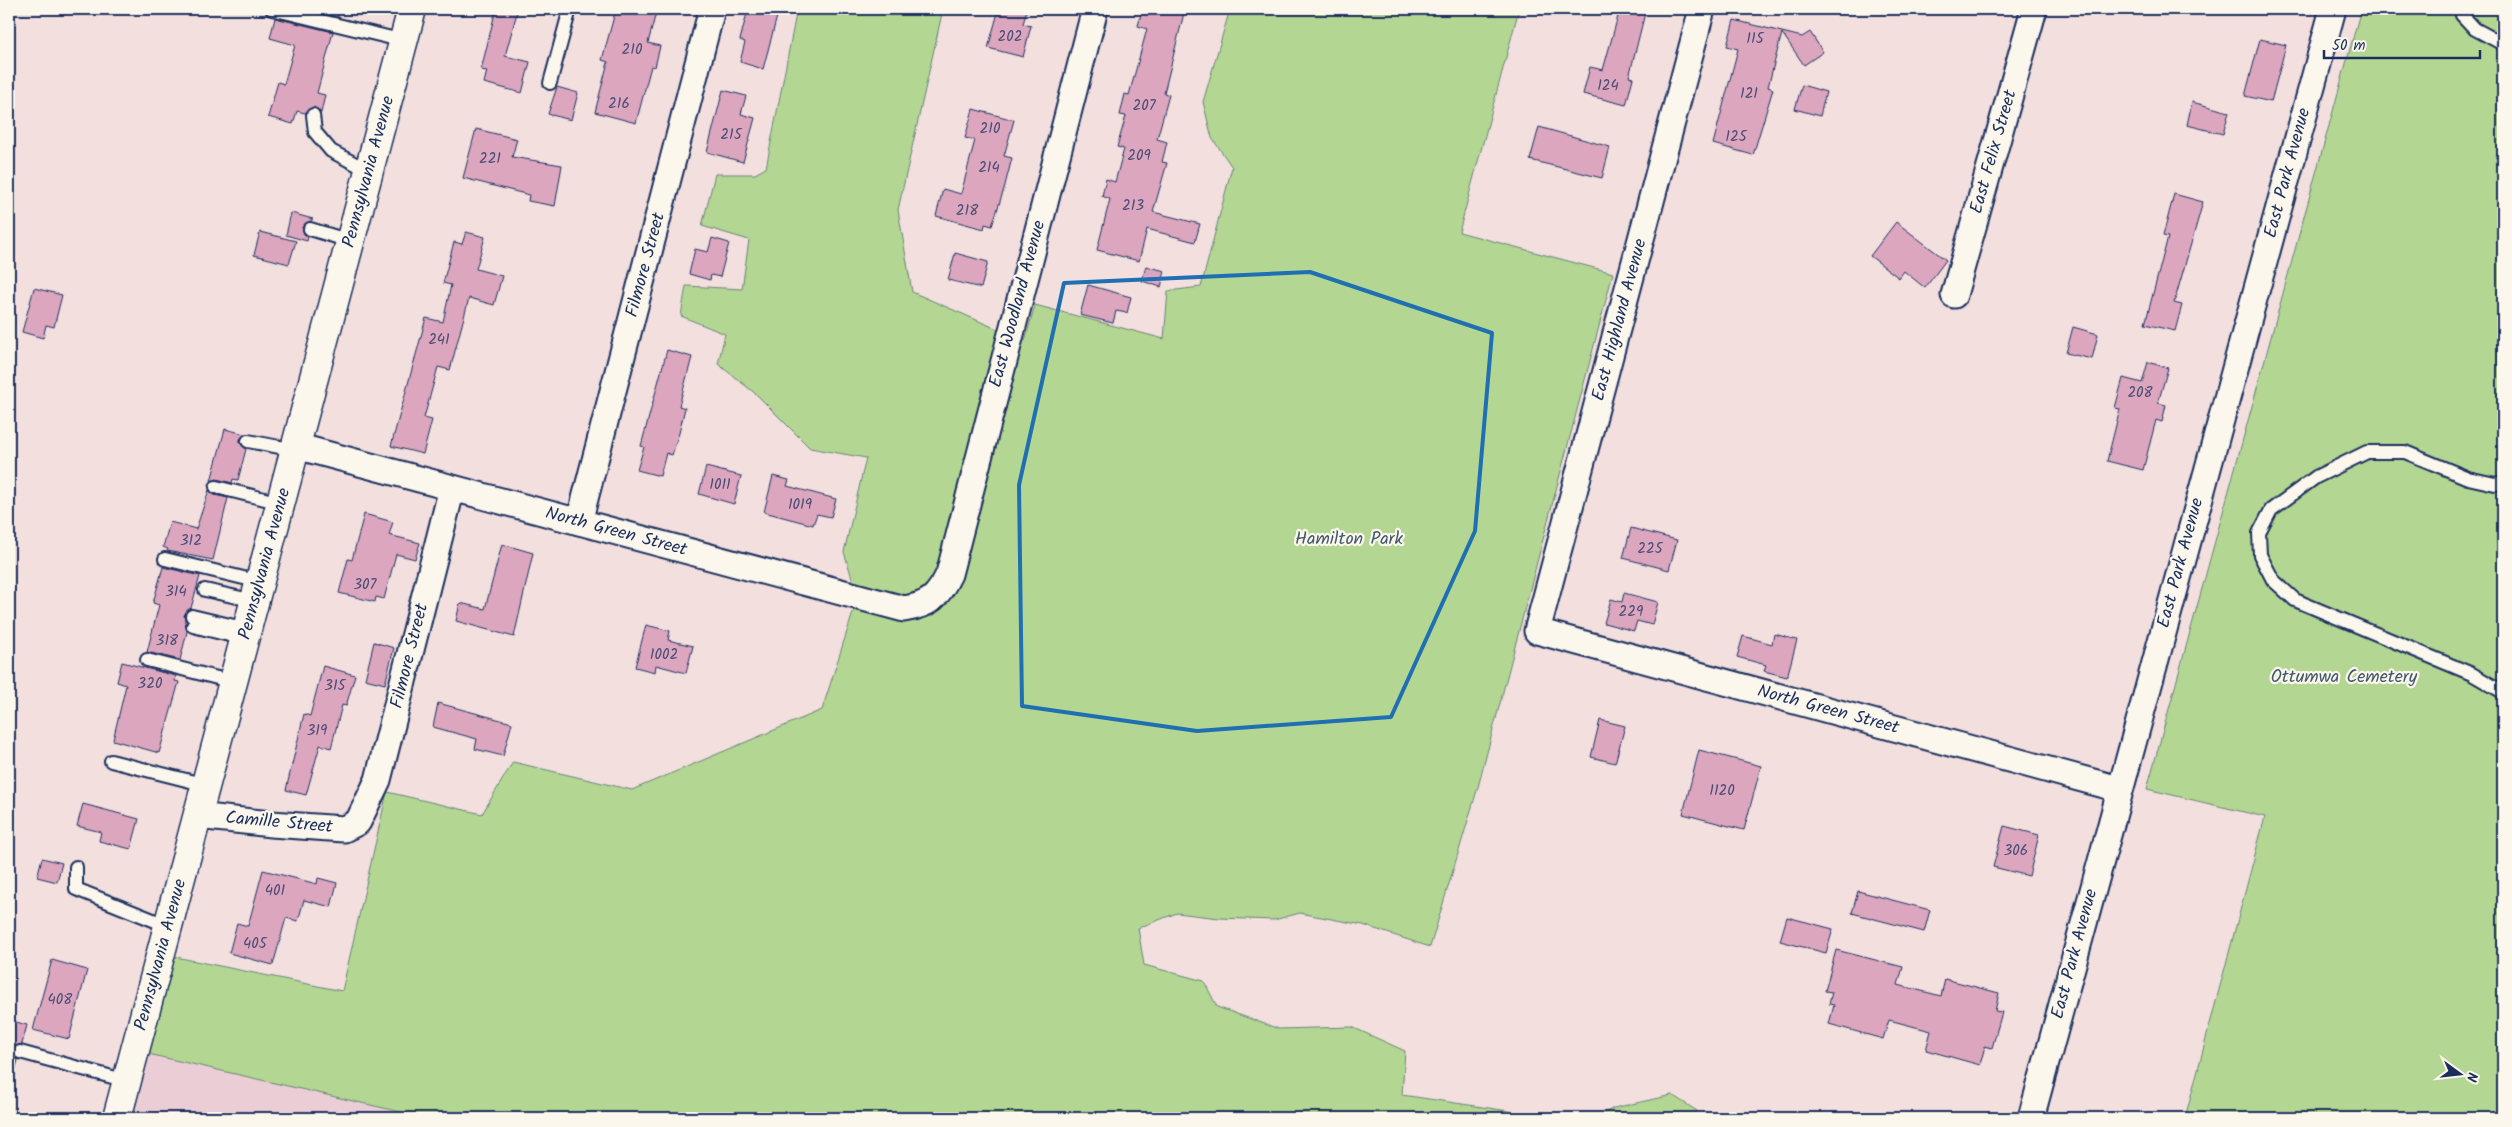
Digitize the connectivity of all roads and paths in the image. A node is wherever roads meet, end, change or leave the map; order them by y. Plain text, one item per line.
1 (272, 9) edge
2 (412, 9) edge
3 (570, 9) edge
4 (712, 9) edge
5 (1095, 9) edge
6 (1702, 9) edge
7 (2034, 9) edge
8 (2333, 9) edge
9 (2463, 9) edge
10 (404, 41) junction
11 (2503, 44) edge
12 (550, 83) dead end
13 (313, 116) dead end
14 (369, 171) junction
15 (310, 229) dead end
16 (350, 241) junction
17 (1954, 295) dead end
18 (248, 441) dead end
19 (295, 448) junction
20 (2503, 482) edge
21 (216, 487) dead end
22 (452, 488) junction
23 (281, 504) junction
24 (579, 522) junction
25 (165, 559) dead end
26 (205, 590) dead end
27 (257, 591) junction
28 (934, 597) joint
29 (192, 621) dead end
30 (1537, 631) joint
31 (246, 634) junction
32 (147, 660) dead end
33 (233, 682) junction
34 (2503, 692) edge
35 (111, 761) dead end
36 (206, 785) junction
37 (2119, 789) junction
38 (198, 816) junction
39 (358, 822) joint
40 (76, 867) dead end
41 (168, 926) junction
42 (20, 1052) dead end
43 (127, 1081) junction
44 (117, 1118) edge
45 (2030, 1118) edge

1 - 10 lane
2 - 10 main road, Pennsylvania Avenue
3 - 12 lane
4 - 24 street, Filmore Street
5 - 28 street, East Woodland Avenue
6 - 30 street, East Highland Avenue
7 - 17 street, East Felix Street
8 - 37 street, East Park Avenue
9 - 11 lane
10 - 14 main road, Pennsylvania Avenue
13 - 14 lane
14 - 16 main road, Pennsylvania Avenue
15 - 16 lane
16 - 19 main road, Pennsylvania Avenue
18 - 19 lane
19 - 22 street, North Green Street
19 - 23 main road, Pennsylvania Avenue
20 - 34 lane
21 - 23 lane
22 - 24 street, North Green Street
22 - 39 street, Filmore Street
23 - 27 main road, Pennsylvania Avenue
24 - 28 street, North Green Street
25 - 27 lane
26 - 27 lane
27 - 31 main road, Pennsylvania Avenue
29 - 31 lane
30 - 37 street, North Green Street
31 - 33 main road, Pennsylvania Avenue
32 - 33 lane
33 - 36 main road, Pennsylvania Avenue
35 - 36 lane
36 - 38 main road, Pennsylvania Avenue
37 - 45 street, East Park Avenue
38 - 39 street, Camille Street
38 - 41 main road, Pennsylvania Avenue
40 - 41 lane
41 - 43 main road, Pennsylvania Avenue
42 - 43 lane
43 - 44 main road, Pennsylvania Avenue

